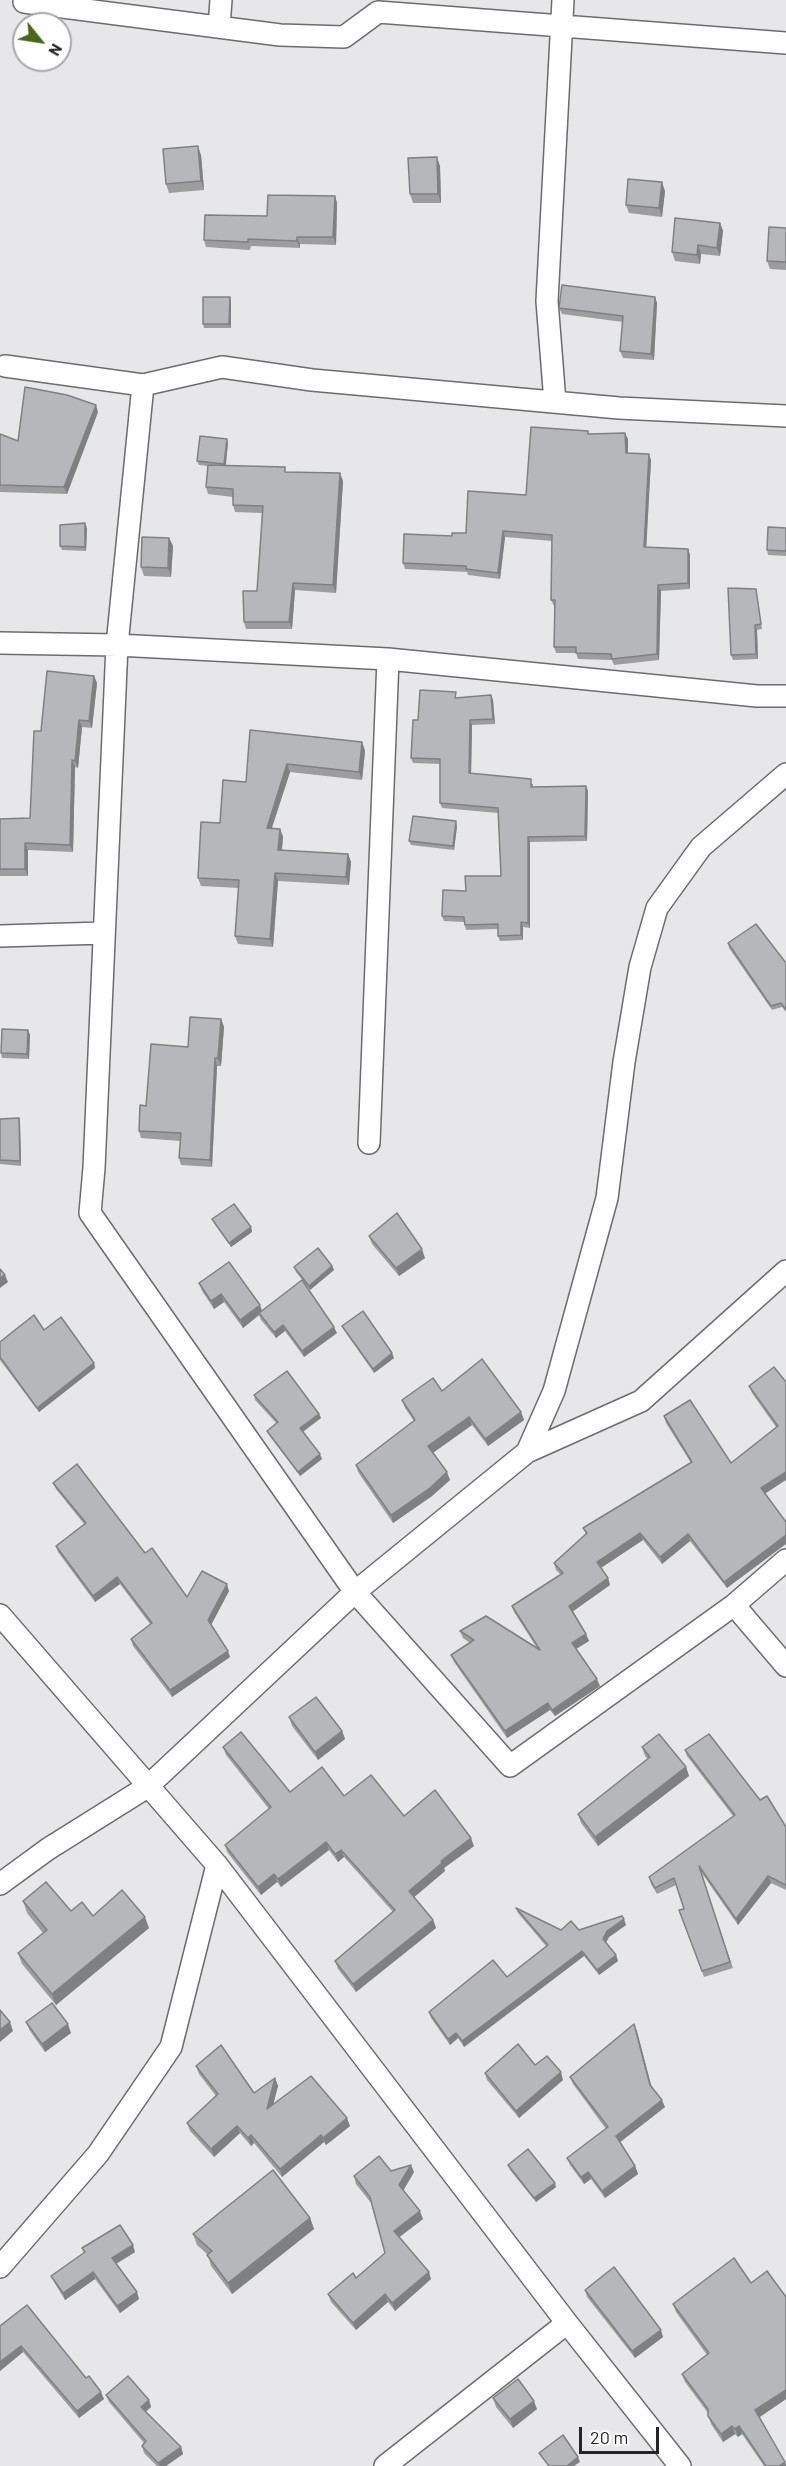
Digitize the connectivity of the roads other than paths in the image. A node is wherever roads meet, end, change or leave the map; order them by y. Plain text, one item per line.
1 (221, 0) edge
2 (563, 0) edge
3 (24, 2) dead end
4 (561, 24) junction
5 (219, 27) junction
6 (786, 43) edge
7 (5, 366) dead end
8 (143, 385) junction
9 (555, 402) junction
10 (786, 416) edge
11 (0, 643) edge
12 (117, 645) junction
13 (388, 659) junction
14 (786, 696) edge
15 (786, 774) edge
16 (103, 933) junction
17 (0, 936) edge
18 (369, 1143) dead end
19 (785, 1273) edge
20 (527, 1452) junction
21 (786, 1560) edge
22 (355, 1592) junction
23 (734, 1605) junction
24 (0, 1615) edge
25 (786, 1666) edge
26 (147, 1786) junction
27 (217, 1865) junction
28 (0, 1884) edge
29 (0, 2267) edge
30 (567, 2323) junction
31 (386, 2466) edge
32 (680, 2466) edge

1 - 5 street
2 - 4 street
3 - 5 street
4 - 5 street
4 - 6 street
4 - 9 street
7 - 8 street
8 - 9 street
8 - 12 street
9 - 10 street
11 - 12 street
12 - 13 street
12 - 16 street
13 - 14 street
13 - 18 street
15 - 20 street
16 - 17 street
16 - 22 street
19 - 20 street
20 - 22 street
21 - 23 street
22 - 23 street
22 - 26 street
23 - 25 street
24 - 26 street
26 - 27 street
26 - 28 street
27 - 29 street
27 - 30 street
30 - 31 street
30 - 32 street

